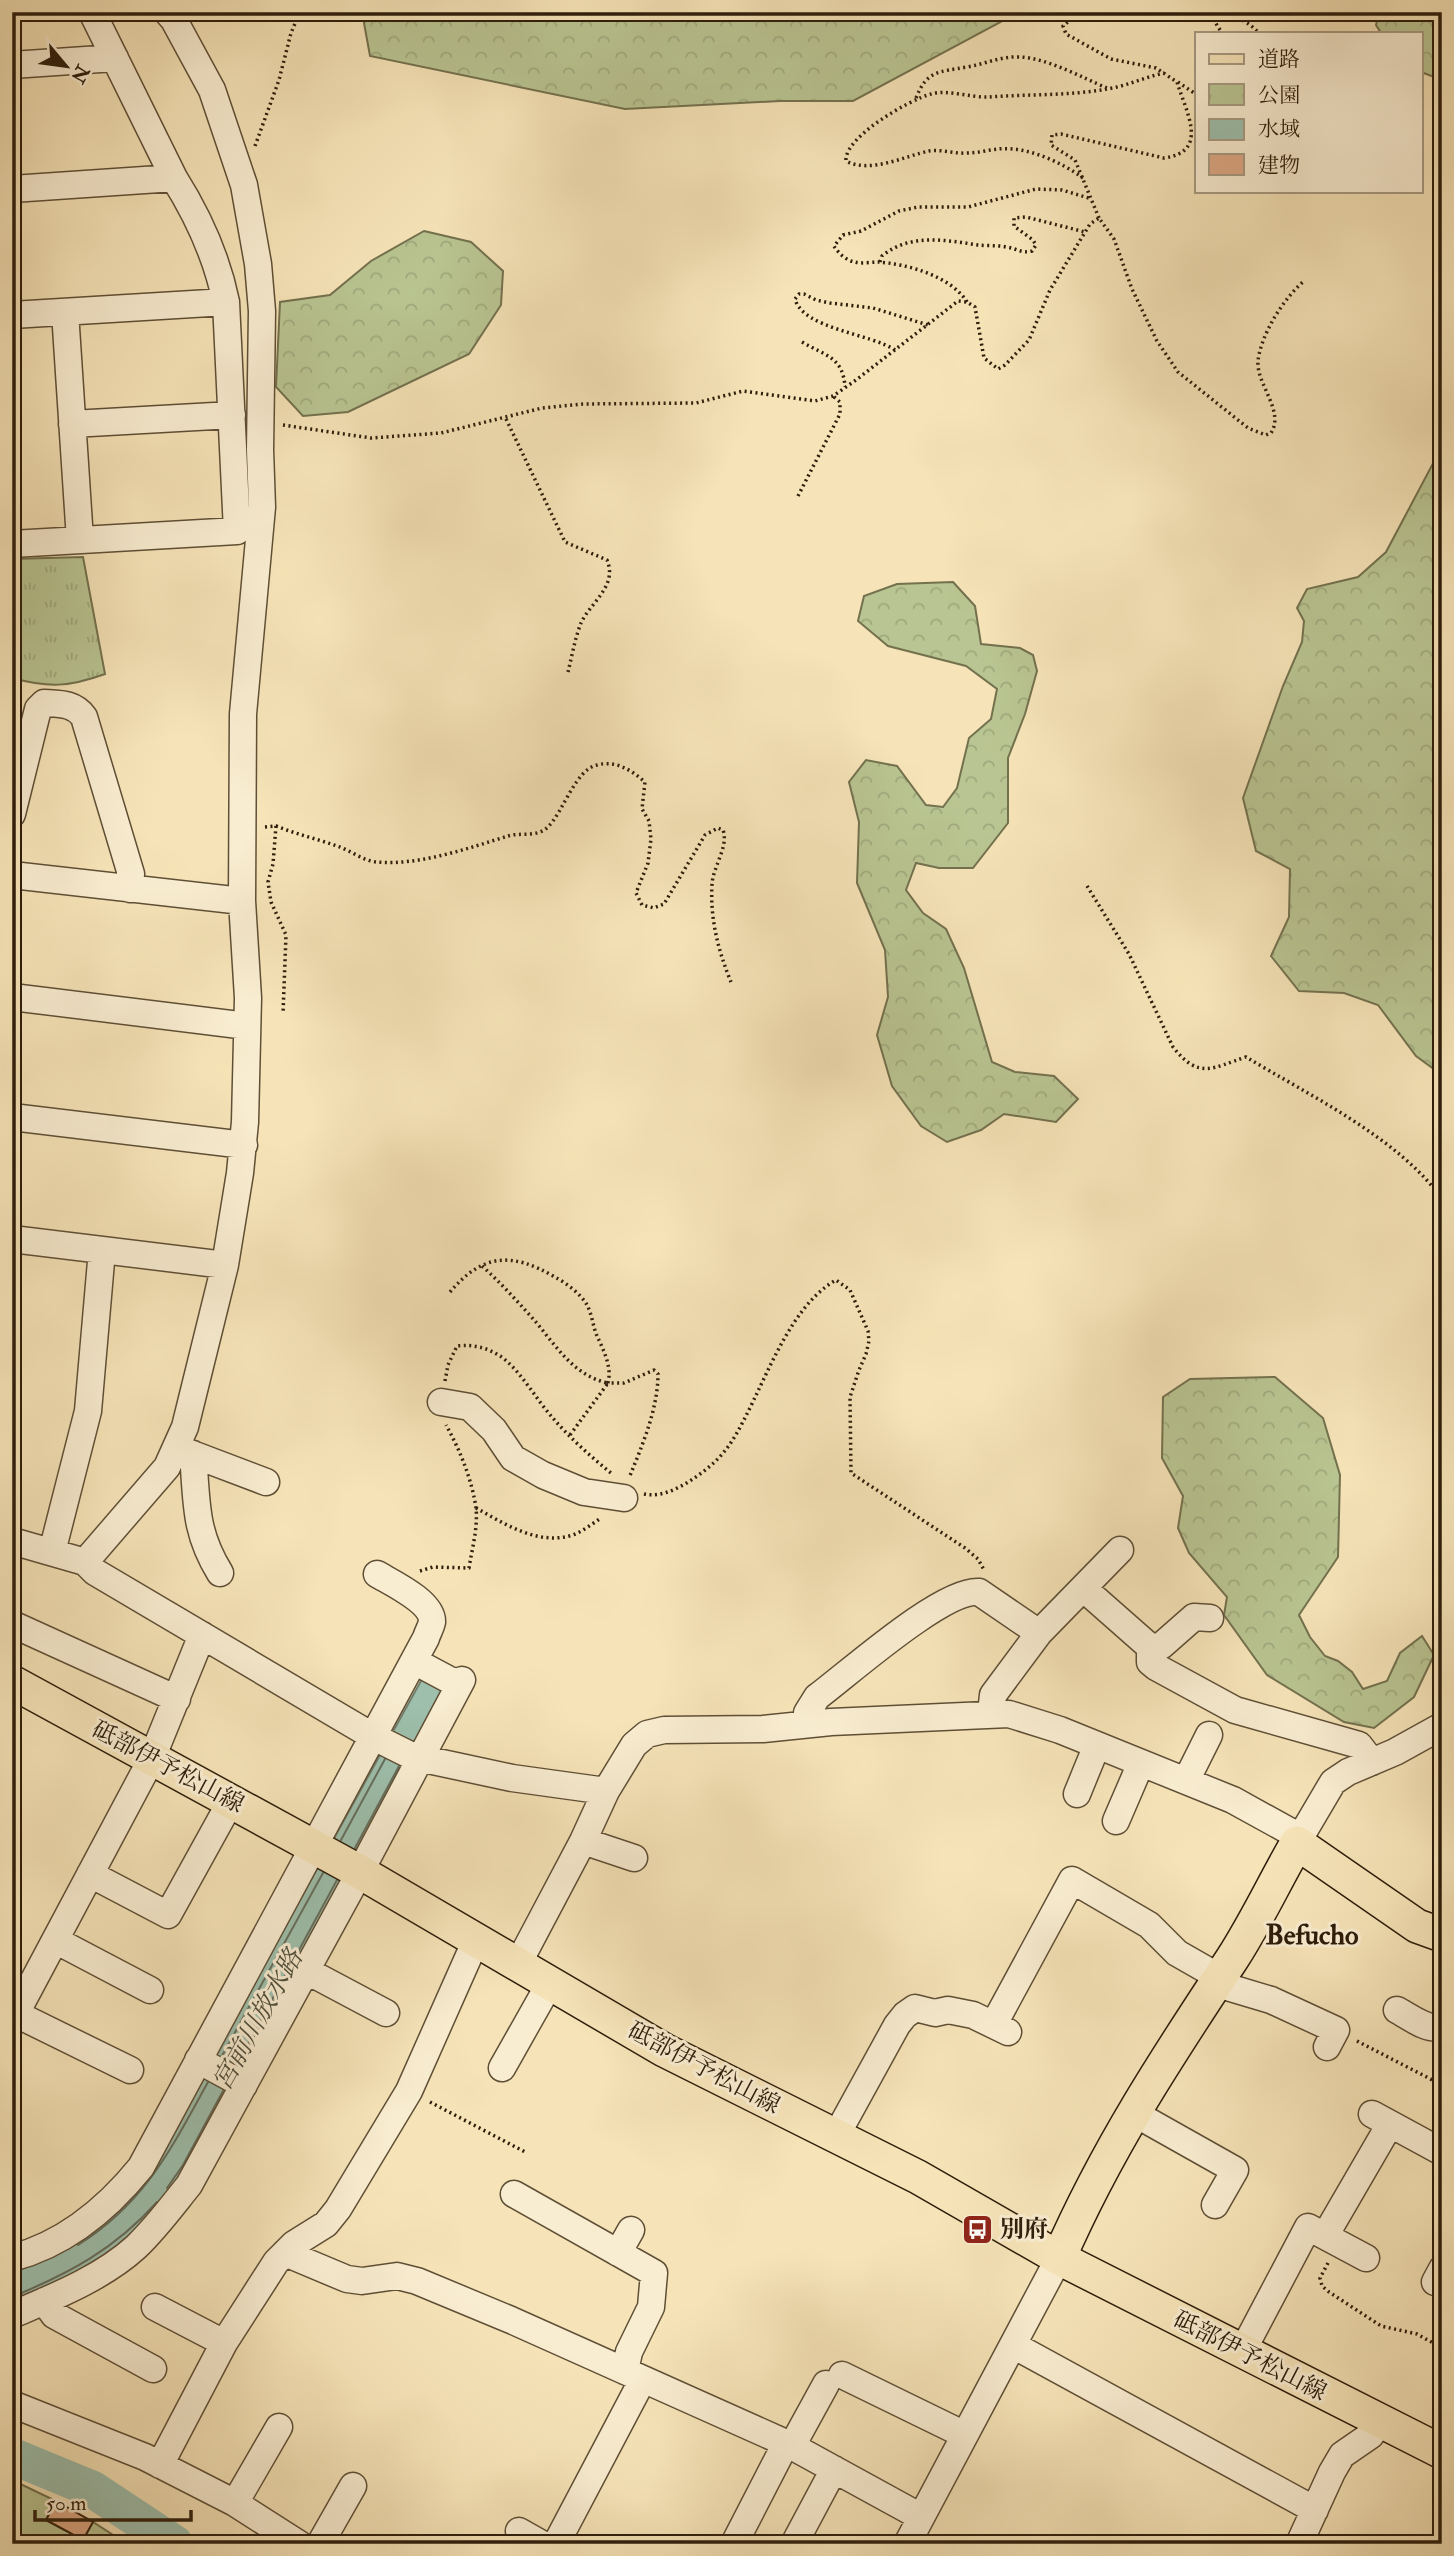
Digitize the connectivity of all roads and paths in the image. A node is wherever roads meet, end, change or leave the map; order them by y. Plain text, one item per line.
1 (92, 12) edge
2 (167, 12) edge
3 (300, 12) edge
4 (1118, 12) edge
5 (1205, 12) edge
6 (1216, 13) edge
7 (1221, 32) edge
8 (1258, 32) edge
9 (115, 58) junction
10 (12, 65) edge
11 (1164, 73) junction
12 (1177, 82) junction
13 (1109, 89) junction
14 (1195, 94) edge
15 (916, 99) junction
16 (174, 178) junction
17 (1083, 178) junction
18 (244, 185) junction
19 (12, 189) edge
20 (1091, 199) junction
21 (1099, 218) junction
22 (1085, 232) junction
23 (880, 262) junction
24 (1304, 281) dead end
25 (226, 302) junction
26 (967, 302) junction
27 (65, 312) junction
28 (12, 315) edge
29 (928, 325) junction
30 (803, 342) dead end
31 (895, 350) junction
32 (845, 387) junction
33 (833, 396) junction
34 (232, 415) junction
35 (506, 419) junction
36 (260, 421) junction
37 (72, 424) junction
38 (798, 496) dead end
39 (248, 535) junction
40 (80, 540) junction
41 (12, 544) edge
42 (568, 672) dead end
43 (12, 814) edge
44 (276, 826) junction
45 (242, 830) junction
46 (12, 875) edge
47 (1087, 886) dead end
48 (130, 889) junction
49 (242, 901) junction
50 (731, 982) dead end
51 (12, 997) edge
52 (283, 1014) dead end
53 (247, 1026) junction
54 (12, 1117) edge
55 (244, 1145) junction
56 (1442, 1199) edge
57 (12, 1239) edge
58 (102, 1250) junction
59 (225, 1265) junction
60 (482, 1266) junction
61 (450, 1292) dead end
62 (608, 1383) junction
63 (441, 1402) dead end
64 (570, 1435) dead end
65 (184, 1451) junction
66 (266, 1482) dead end
67 (626, 1494) junction
68 (476, 1508) dead end
69 (12, 1541) edge
70 (1120, 1550) dead end
71 (51, 1552) junction
72 (85, 1562) junction
73 (220, 1573) dead end
74 (377, 1574) dead end
75 (1083, 1588) junction
76 (979, 1592) junction
77 (1210, 1618) dead end
78 (12, 1624) edge
79 (1039, 1633) junction
80 (202, 1635) junction
81 (1150, 1647) junction
82 (417, 1663) junction
83 (15, 1689) edge
84 (177, 1699) junction
85 (991, 1713) junction
86 (806, 1724) junction
87 (1442, 1726) edge
88 (1209, 1735) dead end
89 (377, 1738) junction
90 (1097, 1745) junction
91 (152, 1758) junction
92 (417, 1758) junction
93 (1372, 1762) junction
94 (1141, 1763) junction
95 (1186, 1781) junction
96 (606, 1791) junction
97 (1077, 1794) dead end
98 (231, 1801) junction
99 (1116, 1821) dead end
100 (1298, 1840) junction
101 (583, 1841) junction
102 (319, 1849) junction
103 (634, 1858) dead end
104 (357, 1870) junction
105 (90, 1874) junction
106 (1442, 1935) edge
107 (55, 1940) junction
108 (476, 1940) junction
109 (518, 1965) junction
110 (307, 1971) junction
111 (1216, 1980) junction
112 (550, 1983) junction
113 (150, 1990) dead end
114 (17, 2004) edge
115 (1396, 2010) dead end
116 (386, 2013) dead end
117 (1442, 2026) edge
118 (1331, 2039) joint
119 (202, 2062) junction
120 (502, 2068) dead end
121 (130, 2070) dead end
122 (241, 2083) junction
123 (1442, 2085) edge
124 (409, 2091) junction
125 (1132, 2112) junction
126 (836, 2136) junction
127 (1442, 2152) edge
128 (527, 2153) dead end
129 (517, 2204) dead end
130 (1215, 2205) dead end
131 (1332, 2240) junction
132 (285, 2253) junction
133 (12, 2258) edge
134 (1059, 2258) junction
135 (1366, 2258) dead end
136 (44, 2301) junction
137 (155, 2307) dead end
138 (12, 2315) edge
139 (224, 2343) junction
140 (1013, 2344) junction
141 (1442, 2348) edge
142 (1242, 2351) junction
143 (153, 2369) dead end
144 (634, 2375) junction
145 (12, 2404) edge
146 (1379, 2422) junction
147 (279, 2427) dead end
148 (965, 2435) junction
149 (789, 2445) junction
150 (1439, 2445) edge
151 (160, 2465) junction
152 (834, 2469) junction
153 (353, 2486) dead end
154 (235, 2503) junction
155 (1315, 2510) junction
156 (917, 2535) edge
157 (299, 2544) edge
158 (320, 2544) edge
159 (555, 2544) edge
160 (734, 2544) edge
161 (794, 2544) edge
162 (1299, 2544) edge

1 - 9 street
2 - 18 street
3 - 18 path
4 - 11 path
5 - 6 path
6 - 7 path
6 - 8 path
9 - 10 street
9 - 16 street
11 - 12 path
11 - 13 path
12 - 14 path
12 - 17 path
13 - 15 path
13 - 15 path
15 - 17 path
16 - 19 street
16 - 25 street
17 - 20 path
18 - 36 street
20 - 21 path
20 - 23 path
21 - 22 path
21 - 24 path
22 - 23 path
22 - 26 path
23 - 26 path
25 - 27 street
25 - 34 street
26 - 29 path
27 - 28 street
27 - 37 street
29 - 31 path
29 - 31 path
30 - 32 path
31 - 32 path
32 - 33 path
33 - 35 path
33 - 38 path
34 - 37 street
34 - 39 street
35 - 36 path
35 - 42 path
36 - 39 street
37 - 40 street
39 - 40 street
39 - 45 street
40 - 41 street
43 - 48 street
44 - 45 path
44 - 50 path
44 - 52 path
45 - 49 street
46 - 48 street
47 - 56 path
48 - 49 street
49 - 53 street
51 - 53 street
53 - 55 street
54 - 55 street
55 - 59 street
57 - 58 street
58 - 59 street
58 - 71 street
59 - 65 street
60 - 61 path
60 - 62 path
60 - 62 path
62 - 64 path
62 - 67 path
63 - 67 street
65 - 66 street
65 - 72 street
65 - 73 street
67 - 68 path
67 - 76 path
69 - 71 street
70 - 75 street
71 - 72 street
72 - 80 street
74 - 82 street
75 - 79 street
75 - 81 street
76 - 79 street
76 - 86 street
77 - 81 street
78 - 84 street
79 - 85 street
80 - 84 street
80 - 89 street
81 - 93 street
82 - 89 street
82 - 92 street
83 - 91 main road, 砥部伊予松山線
84 - 91 street
85 - 86 street
85 - 90 street
86 - 96 street
87 - 93 street
88 - 95 street
89 - 92 street
89 - 102 street
90 - 94 street
90 - 97 street
91 - 98 main road, 砥部伊予松山線
91 - 105 street
92 - 96 street
92 - 104 street
93 - 100 street
94 - 95 street
94 - 99 street
95 - 100 street
96 - 101 street
98 - 102 main road, 砥部伊予松山線
98 - 105 street
100 - 106 main road
100 - 111 main road
101 - 103 street
101 - 109 street
102 - 104 main road, 砥部伊予松山線
102 - 119 street
104 - 108 main road, 砥部伊予松山線
104 - 110 street
105 - 107 street
107 - 113 street
107 - 114 street
108 - 109 main road, 砥部伊予松山線
108 - 124 street
109 - 112 main road, 砥部伊予松山線
110 - 116 street
110 - 122 street
111 - 118 street
111 - 125 main road
111 - 126 street
112 - 120 street
112 - 126 main road, 砥部伊予松山線
114 - 121 street
115 - 117 street
118 - 123 path
119 - 122 street
119 - 133 street
122 - 136 street
124 - 128 path
124 - 132 street
125 - 130 street
125 - 134 main road
126 - 134 main road, 砥部伊予松山線
127 - 131 street
129 - 144 street
131 - 135 street
131 - 141 path
131 - 142 street
132 - 139 street
132 - 144 street
134 - 140 street
134 - 142 main road, 砥部伊予松山線
136 - 138 street
136 - 143 street
137 - 139 street
139 - 151 street
140 - 148 street
140 - 155 street
142 - 146 main road, 砥部伊予松山線
144 - 149 street
144 - 159 street
145 - 151 street
146 - 150 main road, 砥部伊予松山線
146 - 155 street
147 - 154 street
148 - 149 street
148 - 156 street
149 - 152 street
149 - 160 street
151 - 154 street
152 - 156 street
152 - 161 street
153 - 158 street
154 - 157 street
155 - 162 street

